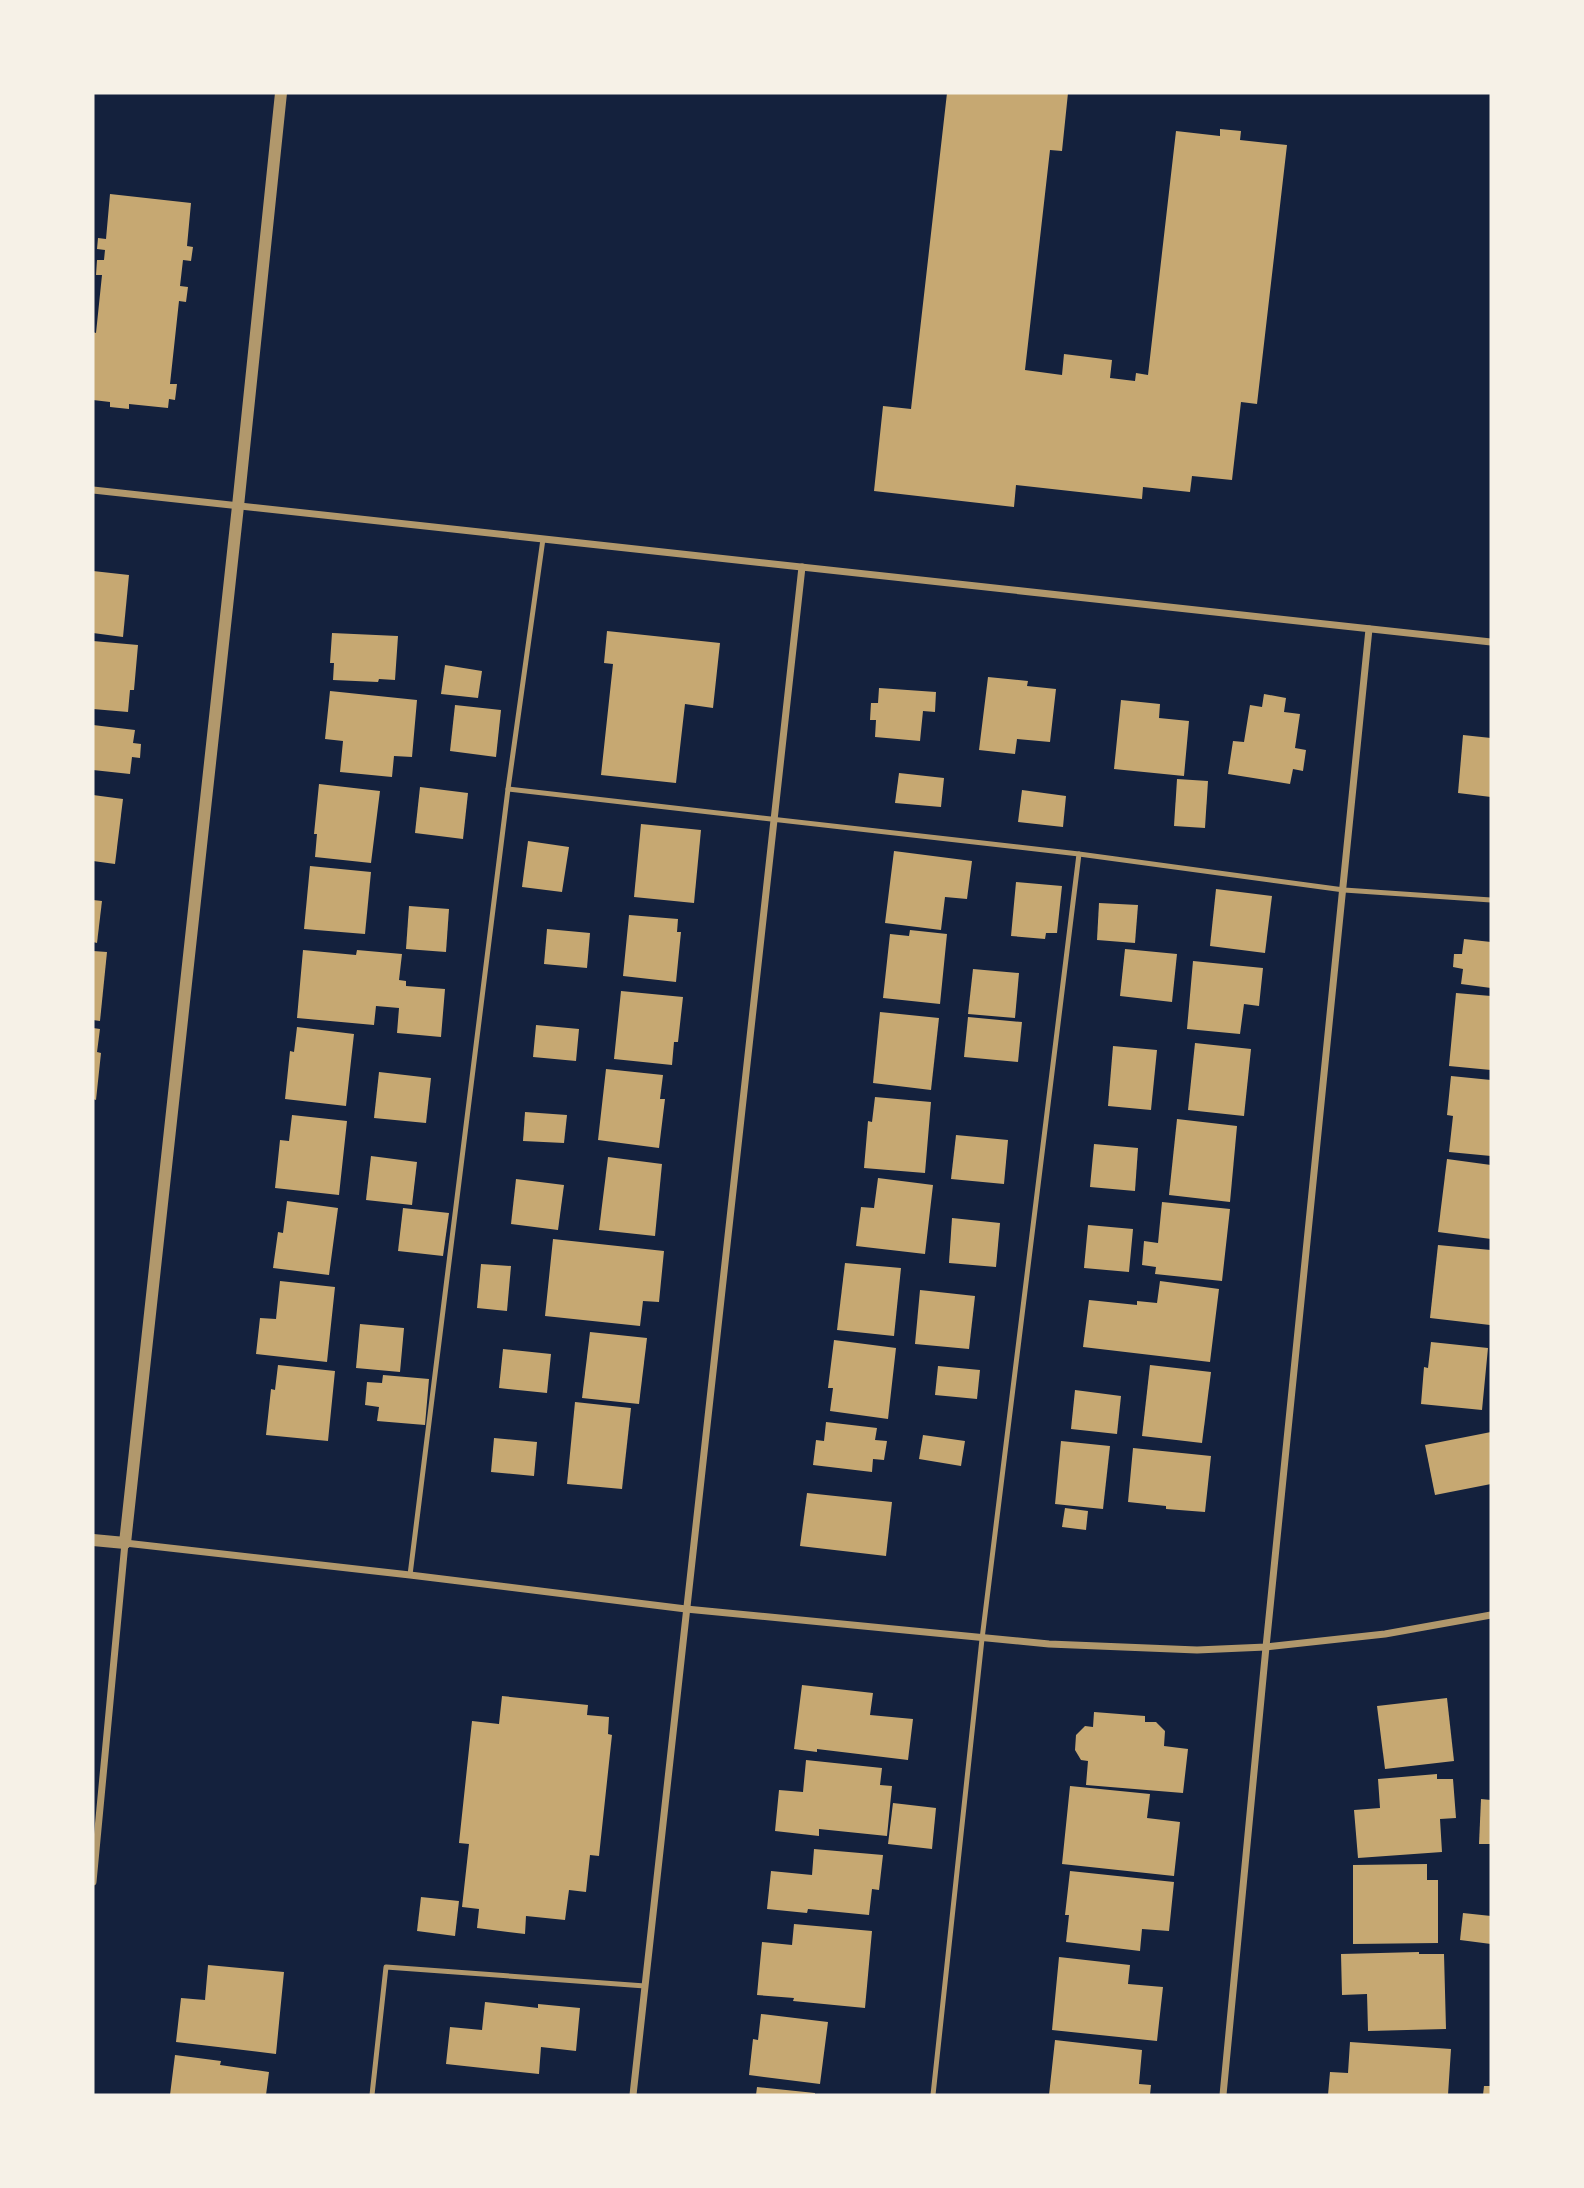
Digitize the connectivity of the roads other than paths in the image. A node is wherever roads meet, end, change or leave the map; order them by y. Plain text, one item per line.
1 (281, 93) edge
2 (93, 490) edge
3 (239, 506) junction
4 (543, 540) junction
5 (802, 567) junction
6 (1370, 629) junction
7 (1491, 642) edge
8 (508, 789) junction
9 (774, 820) junction
10 (1079, 854) junction
11 (1344, 890) junction
12 (1491, 900) edge
13 (93, 1539) edge
14 (125, 1543) junction
15 (410, 1575) junction
16 (686, 1609) junction
17 (1491, 1615) edge
18 (982, 1639) junction
19 (1266, 1647) junction
20 (93, 1882) edge
21 (645, 1986) junction
22 (372, 2095) edge
23 (633, 2095) edge
24 (933, 2095) edge
25 (1223, 2095) edge

1 - 3 street
2 - 3 street
3 - 4 street
3 - 14 street
4 - 5 street
4 - 8 lane
5 - 6 street
5 - 9 street
6 - 7 street
6 - 11 street
8 - 9 lane
8 - 15 lane
9 - 10 lane
9 - 16 street
10 - 11 lane
10 - 18 lane
11 - 12 lane
11 - 19 street
13 - 14 street
14 - 15 street
14 - 20 street
15 - 16 street
16 - 18 street
16 - 21 street
17 - 19 street
18 - 19 street
18 - 24 lane
19 - 25 street
21 - 22 lane
21 - 23 street

